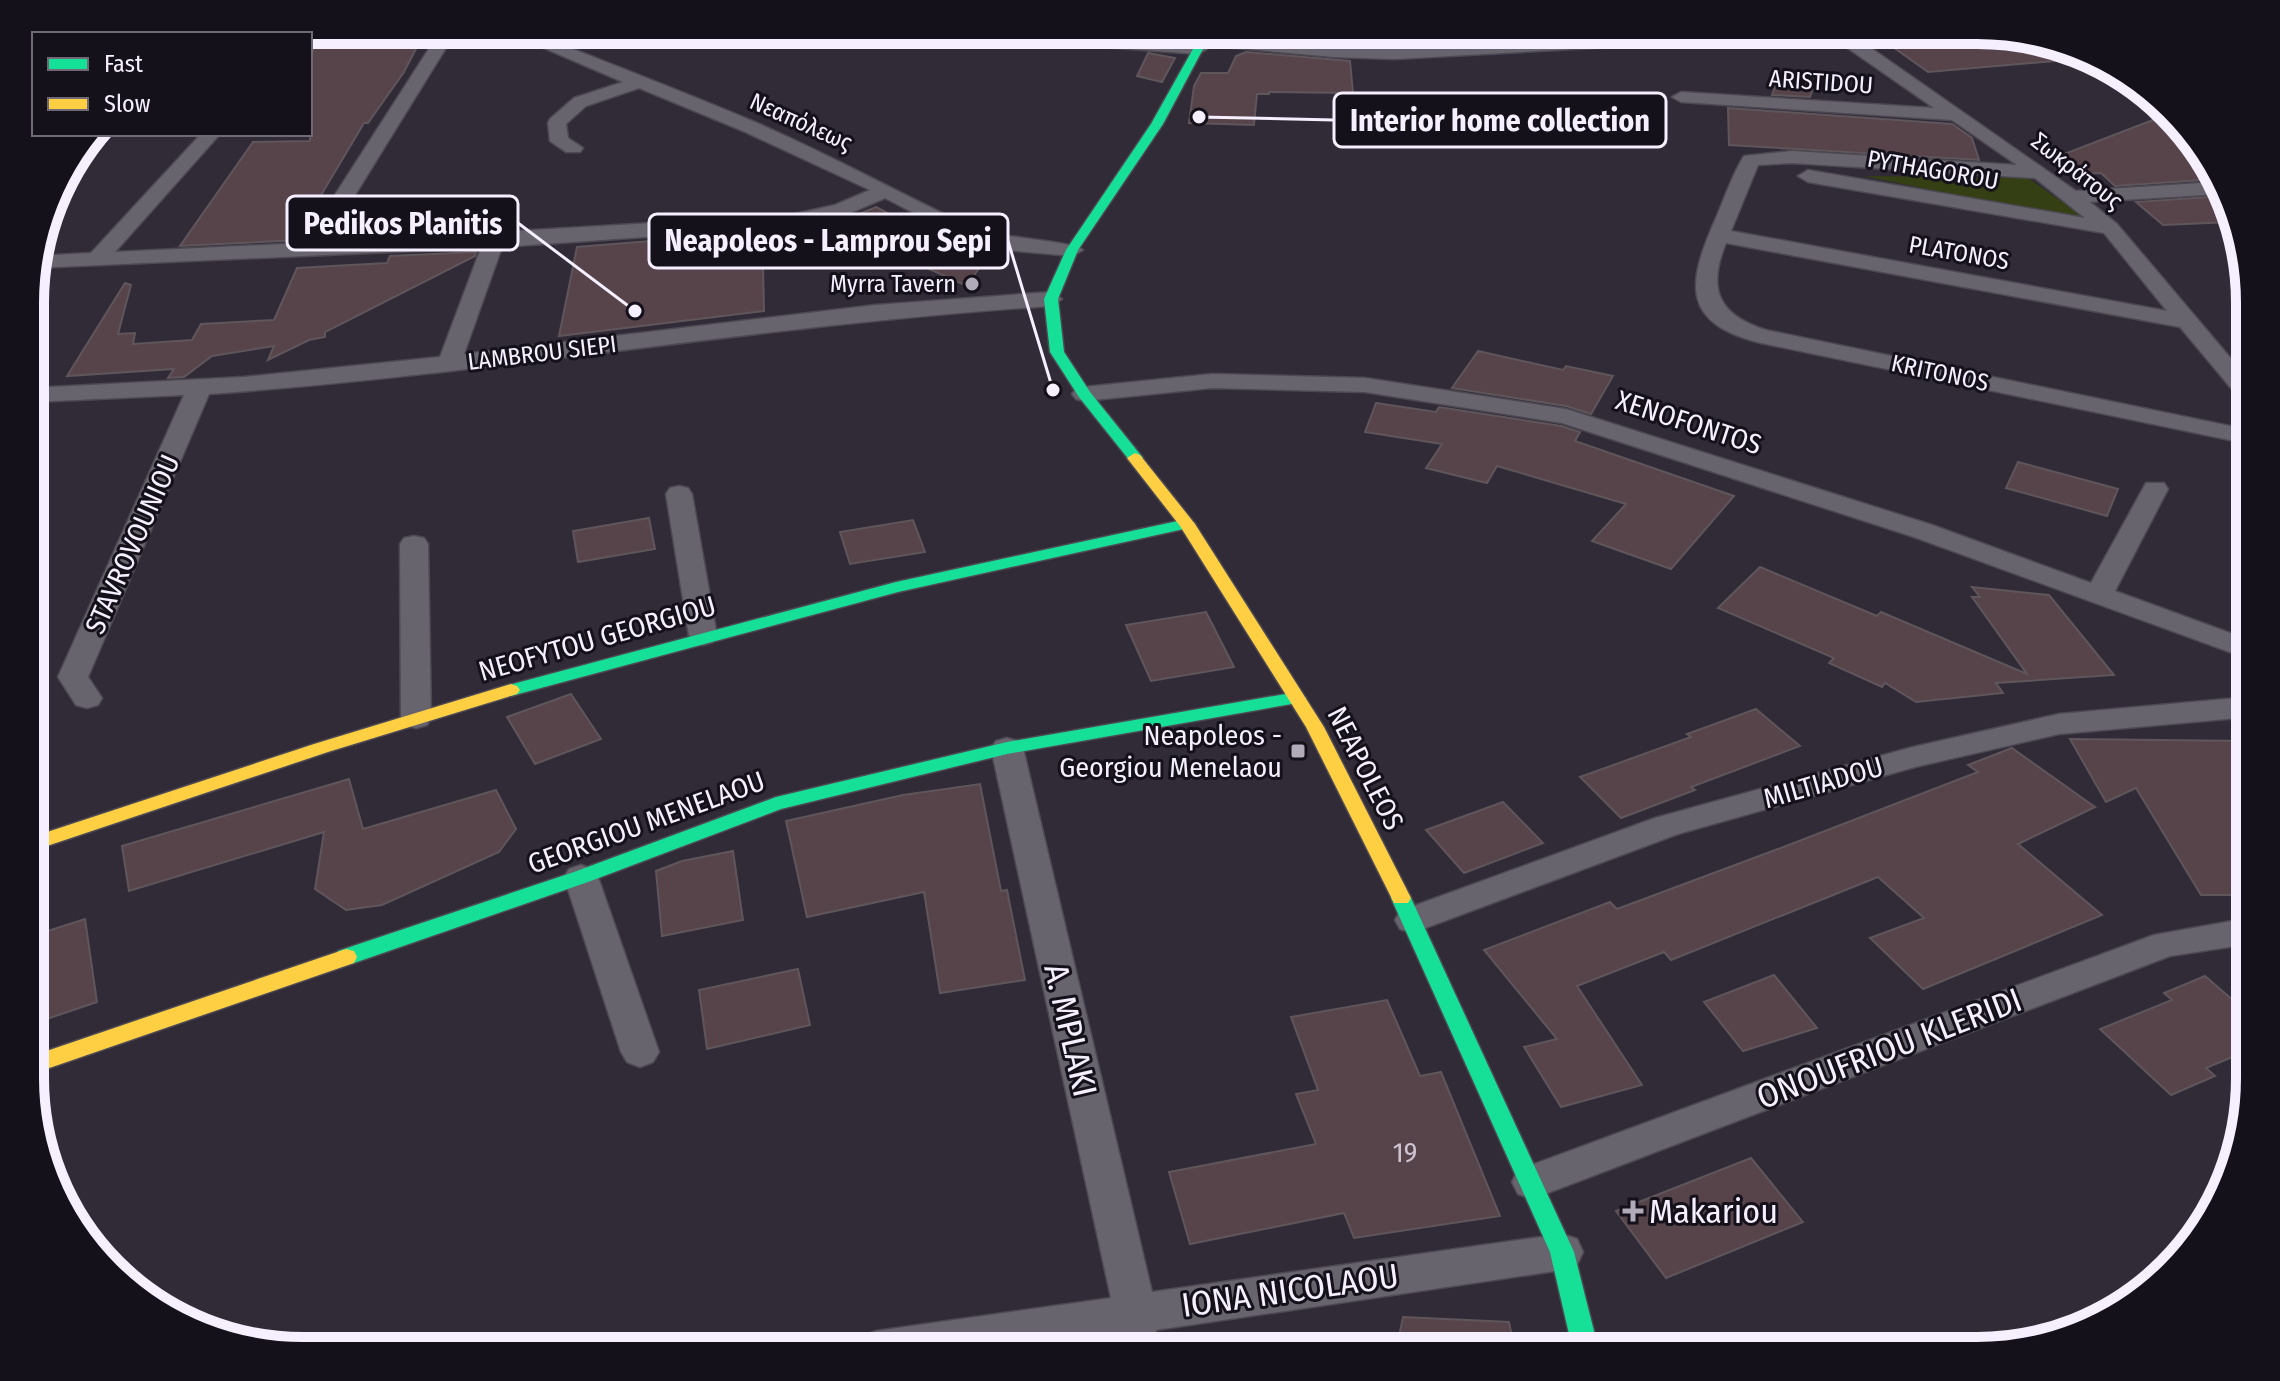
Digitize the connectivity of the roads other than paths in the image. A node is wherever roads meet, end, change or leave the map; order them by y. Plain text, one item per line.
1 (1200, 44) edge
2 (1251, 44) edge
3 (1600, 44) edge
4 (1855, 44) edge
5 (440, 45) edge
6 (547, 45) edge
7 (1587, 45) joint
8 (641, 82) junction
9 (1681, 97) dead end
10 (1958, 115) junction
11 (209, 136) edge
12 (573, 148) dead end
13 (1746, 169) junction
14 (2040, 172) junction
15 (2209, 189) edge
16 (886, 190) junction
17 (2073, 197) junction
18 (2110, 228) junction
19 (1719, 235) junction
20 (494, 241) junction
21 (311, 249) junction
22 (1072, 250) junction
23 (98, 258) junction
24 (48, 261) edge
25 (1051, 299) junction
26 (2191, 322) junction
27 (449, 364) junction
28 (2235, 377) edge
29 (200, 387) junction
30 (1084, 394) junction
31 (44, 399) edge
32 (2235, 434) edge
33 (2155, 489) dead end
34 (679, 494) dead end
35 (1187, 524) junction
36 (414, 544) dead end
37 (2098, 596) junction
38 (703, 636) junction
39 (2235, 645) edge
40 (87, 698) dead end
41 (1297, 698) junction
42 (2235, 708) edge
43 (416, 718) junction
44 (1007, 748) junction
45 (44, 840) edge
46 (581, 877) junction
47 (1412, 920) junction
48 (2235, 933) edge
49 (640, 1052) dead end
50 (44, 1061) edge
51 (1532, 1182) junction
52 (1562, 1252) junction
53 (1135, 1331) edge
54 (1582, 1336) edge
55 (1063, 1337) edge

1 - 22 main road, NEAPOLEOS
2 - 7 street
3 - 7 street
4 - 10 street, Σωκράτους
5 - 21 street
6 - 8 street, Νεαπόλεως
8 - 12 street
8 - 16 street, Νεαπόλεως
9 - 10 street, ARISTIDOU
10 - 14 street, Σωκράτους
11 - 23 street
13 - 14 street
13 - 18 street, PYTHAGOROU
13 - 19 street, KRITONOS
14 - 17 street, Σωκράτους
15 - 17 street
16 - 20 street
16 - 22 street, Νεαπόλεως
17 - 18 street, Σωκράτους
18 - 26 street, Σωκράτους
19 - 26 street, PLATONOS
19 - 32 street, KRITONOS
20 - 21 street
20 - 27 street
21 - 23 street
22 - 25 main road, NEAPOLEOS
23 - 24 street
25 - 27 street, LAMBROU SIEPI
25 - 30 main road, NEAPOLEOS
26 - 28 street, Σωκράτους
27 - 29 street, LAMBROU SIEPI
29 - 31 street, LAMBROU SIEPI
29 - 40 street, STAVROVOUNIOU
30 - 35 main road, NEAPOLEOS
30 - 37 street, XENOFONTOS
33 - 37 street
34 - 38 street
35 - 38 main road, NEOFYTOU GEORGIOU
35 - 41 main road, NEAPOLEOS
36 - 43 street
37 - 39 street, XENOFONTOS
38 - 43 main road, NEOFYTOU GEORGIOU
41 - 44 main road, GEORGIOU MENELAOU
41 - 47 main road, NEAPOLEOS
42 - 47 street, MILTIADOU
43 - 45 main road, NEOFYTOU GEORGIOU
44 - 46 main road, GEORGIOU MENELAOU
44 - 53 street, A. MPLAKI
46 - 49 street
46 - 50 main road, GEORGIOU MENELAOU
47 - 51 main road, NEAPOLEOS
48 - 51 street, ONOUFRIOU KLERIDI
51 - 52 main road, NEAPOLEOS
52 - 53 street, IONA NICOLAOU
52 - 54 main road, NEAPOLEOS
53 - 55 street, IONA NICOLAOU

